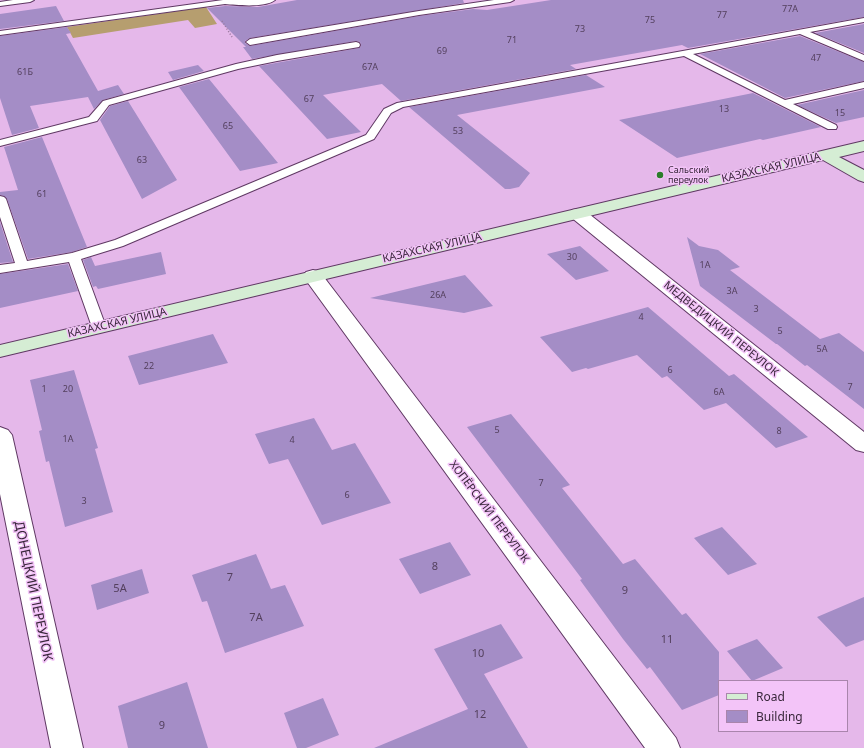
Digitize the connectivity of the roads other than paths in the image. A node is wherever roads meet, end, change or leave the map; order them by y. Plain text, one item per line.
1 (30, 0) edge
2 (271, 0) edge
3 (468, 0) edge
4 (510, 0) edge
5 (0, 4) edge
6 (476, 5) junction
7 (864, 20) edge
8 (800, 31) junction
9 (0, 33) edge
10 (250, 42) dead end
11 (356, 45) dead end
12 (685, 53) junction
13 (864, 58) edge
14 (864, 85) edge
15 (784, 102) junction
16 (832, 127) dead end
17 (0, 143) edge
18 (864, 146) edge
19 (825, 155) junction
20 (864, 177) edge
21 (0, 199) edge
22 (578, 214) junction
23 (74, 257) junction
24 (22, 265) junction
25 (0, 269) edge
26 (313, 276) junction
27 (100, 327) junction
28 (0, 351) edge
29 (0, 435) edge
30 (864, 444) edge
31 (67, 748) edge
32 (664, 748) edge

1 - 5 lane
2 - 9 lane
3 - 6 lane
4 - 6 lane
6 - 10 lane
7 - 8 lane
8 - 12 lane
8 - 13 lane
11 - 17 lane
12 - 15 lane
12 - 23 lane
14 - 15 lane
15 - 16 lane
18 - 19 main road, КАЗАХСКАЯ УЛИЦА
19 - 20 main road
19 - 22 main road, КАЗАХСКАЯ УЛИЦА
21 - 24 lane
22 - 26 main road, КАЗАХСКАЯ УЛИЦА
22 - 30 street, МЕДВЕДИЦКИЙ ПЕРЕУЛОК
23 - 24 lane
23 - 27 lane
24 - 25 lane
26 - 27 main road, КАЗАХСКАЯ УЛИЦА
26 - 32 street, ХОПЁРСКИЙ ПЕРЕУЛОК
27 - 28 main road, КАЗАХСКАЯ УЛИЦА
29 - 31 street, ДОНЕЦКИЙ ПЕРЕУЛОК

